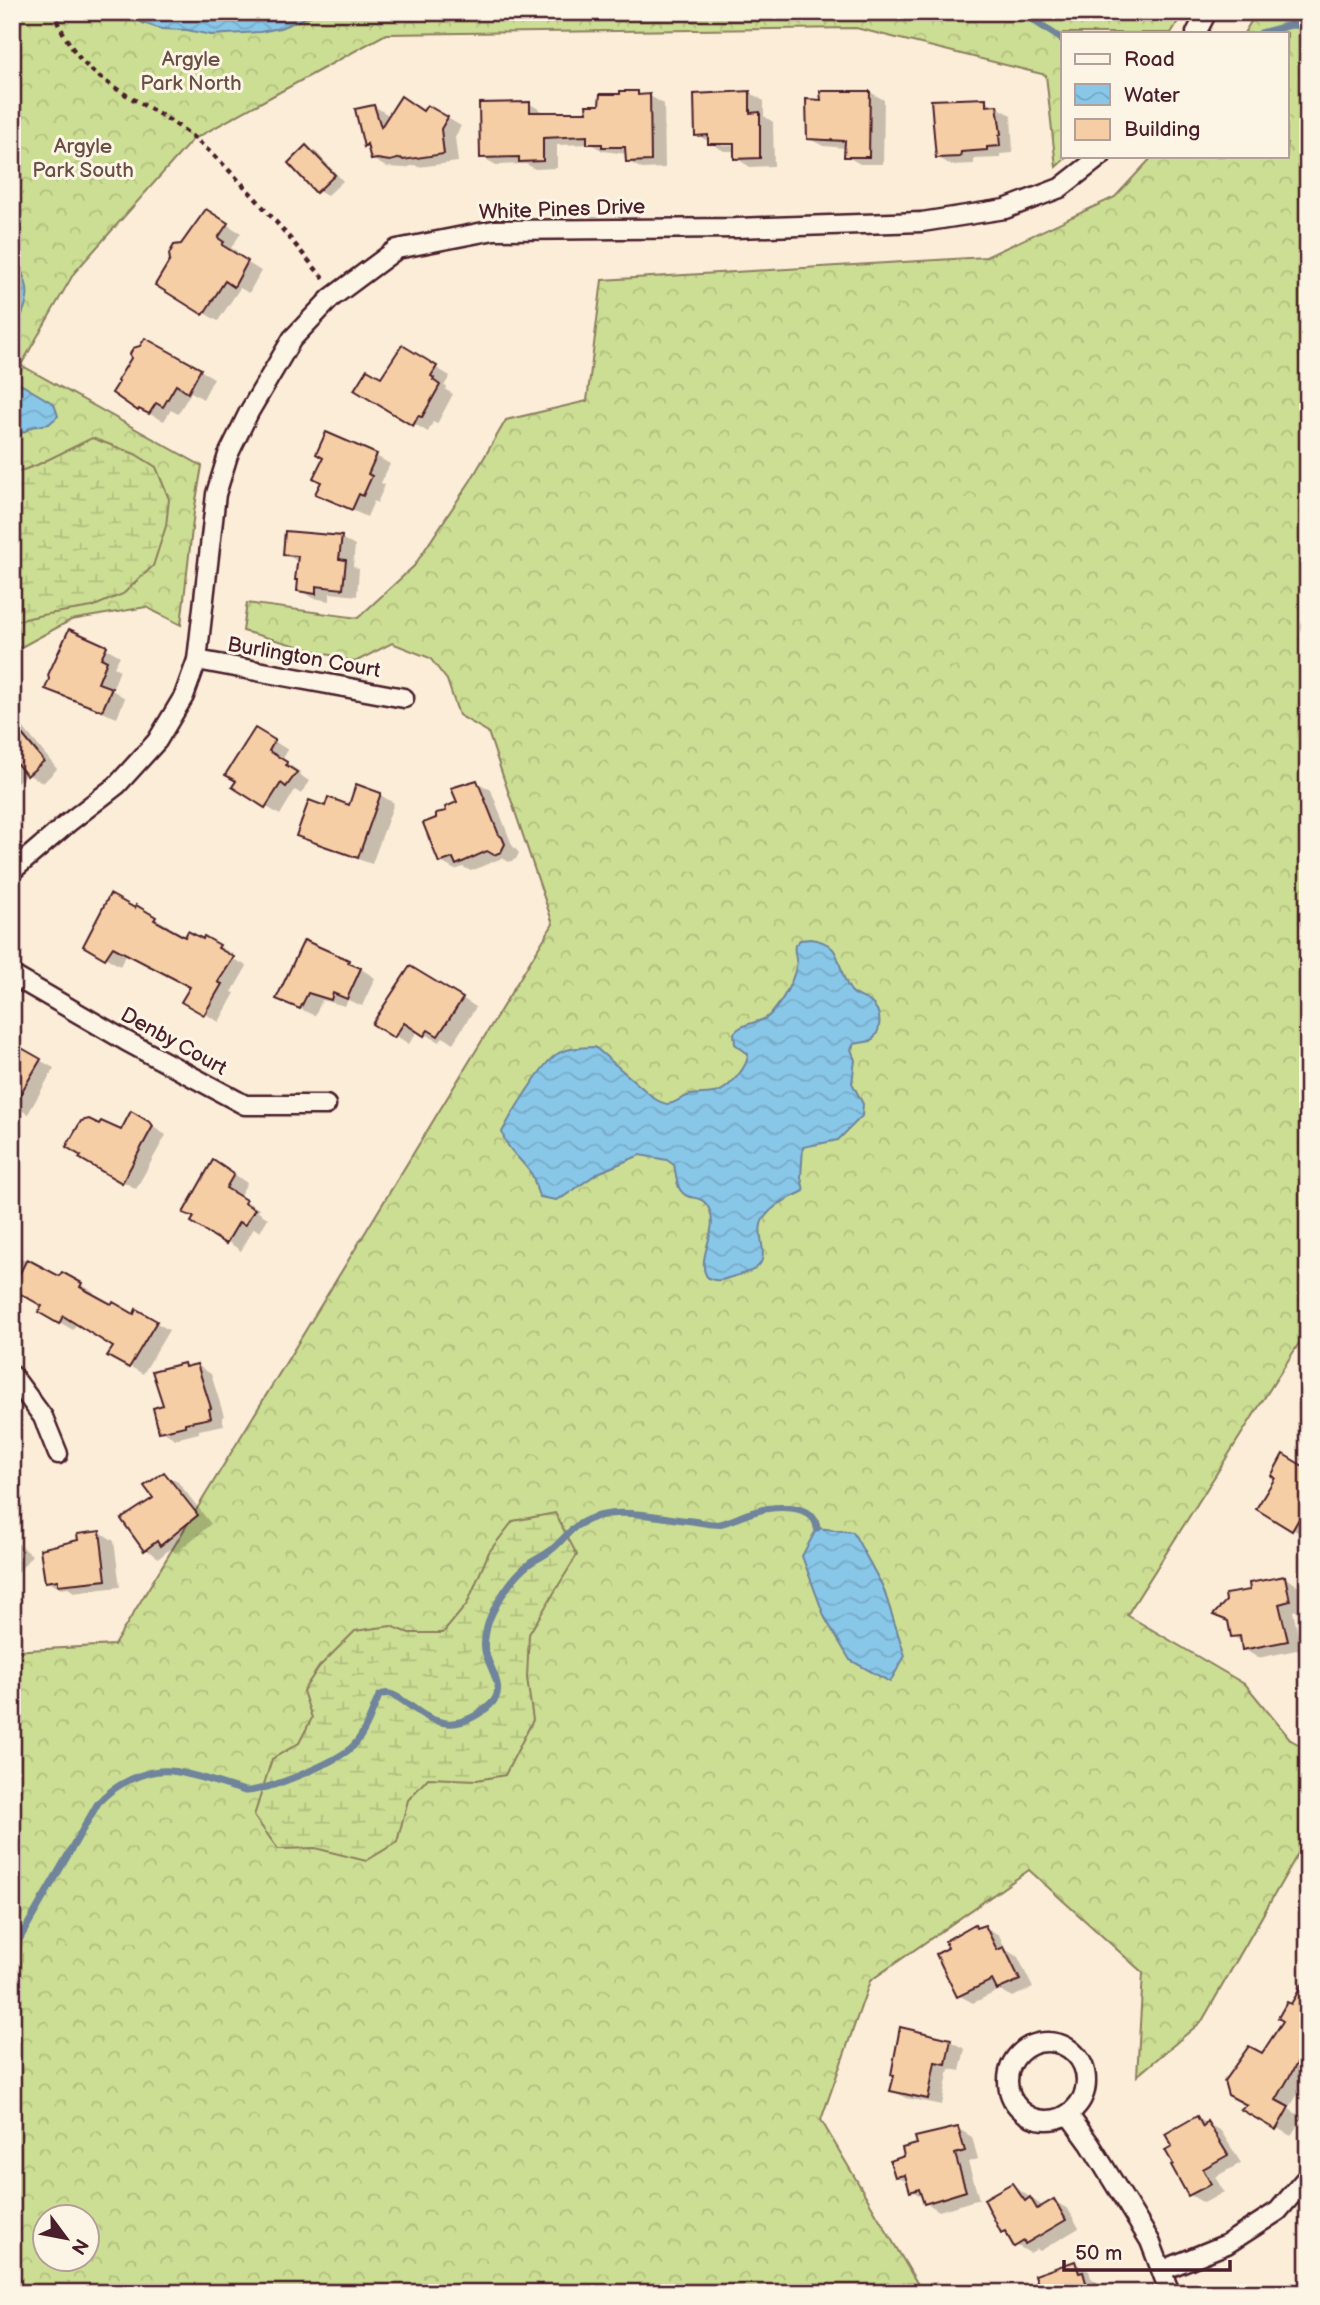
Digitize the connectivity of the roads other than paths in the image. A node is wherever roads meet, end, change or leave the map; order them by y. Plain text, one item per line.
1 (1208, 12) edge
2 (1197, 32) edge
3 (1098, 158) edge
4 (197, 660) junction
5 (404, 698) dead end
6 (12, 871) edge
7 (12, 975) edge
8 (326, 1105) dead end
9 (12, 1375) edge
10 (58, 1454) dead end
11 (1068, 2114) junction
12 (1308, 2176) edge
13 (1163, 2270) junction
14 (1170, 2293) edge

1 - 2 street
3 - 4 street, White Pines Drive
4 - 5 street, Burlington Court
4 - 6 street, White Pines Drive
7 - 8 street, Denby Court
9 - 10 street
11 - 11 street
11 - 13 street
12 - 13 street
13 - 14 street

